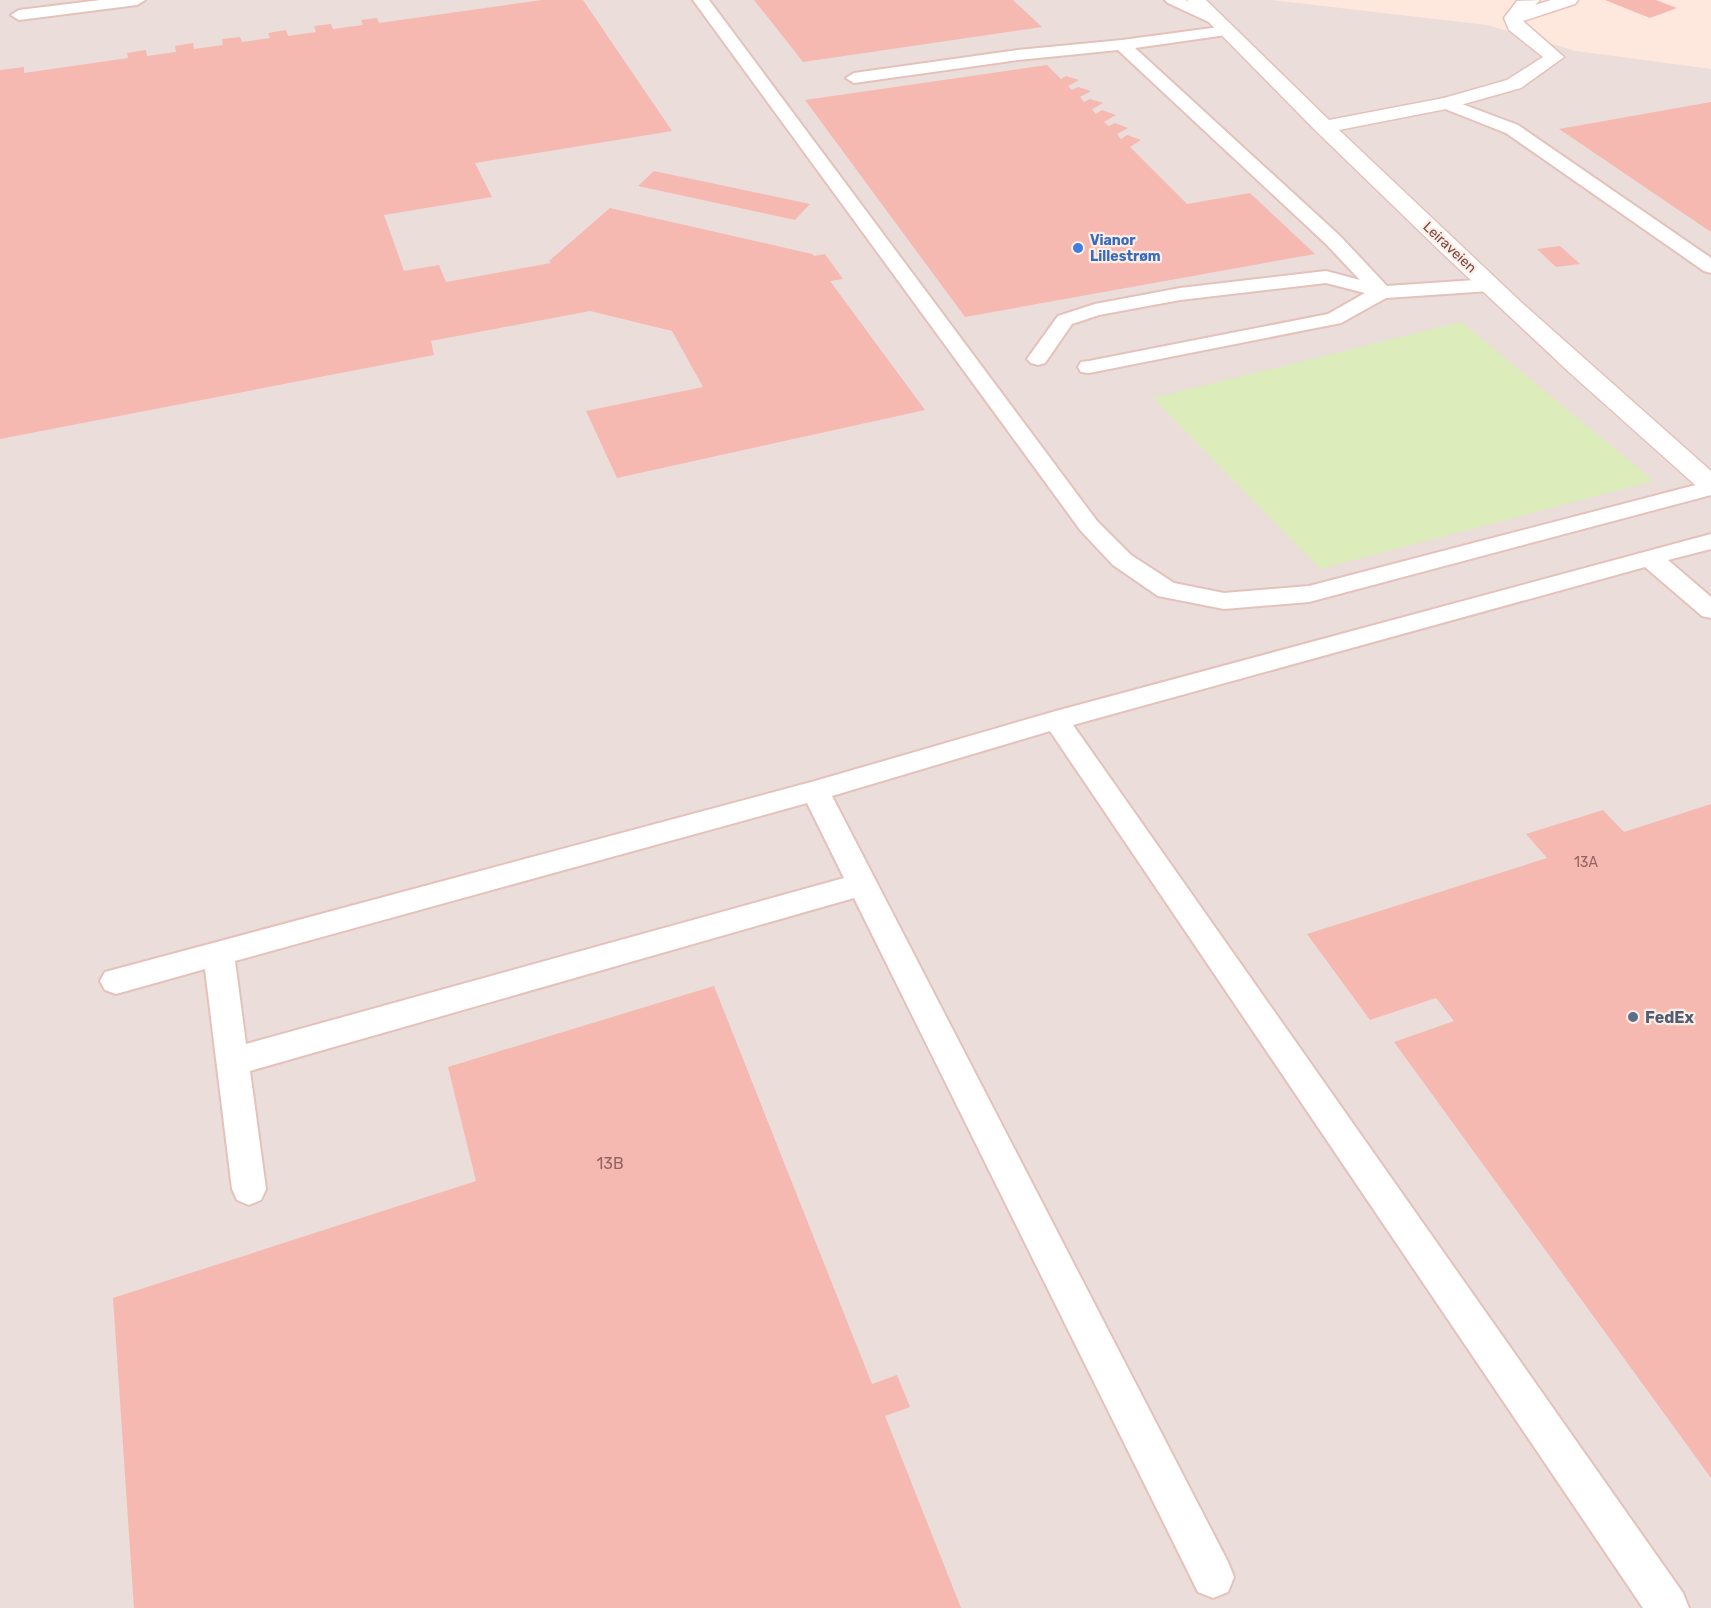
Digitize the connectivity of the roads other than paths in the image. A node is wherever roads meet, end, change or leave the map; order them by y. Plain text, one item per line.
1 (137, 0) edge
2 (701, 0) edge
3 (1173, 0) edge
4 (1196, 0) edge
5 (1531, 0) edge
6 (1569, 0) edge
7 (19, 15) dead end
8 (1513, 18) junction
9 (1222, 26) junction
10 (1122, 45) junction
11 (854, 78) dead end
12 (1446, 103) junction
13 (1323, 127) junction
14 (1711, 267) edge
15 (1490, 285) junction
16 (1382, 292) junction
17 (1038, 359) dead end
18 (1089, 367) dead end
19 (1711, 487) edge
20 (1711, 541) edge
21 (1650, 558) junction
22 (1711, 610) edge
23 (1056, 720) junction
24 (815, 791) junction
25 (862, 884) junction
26 (218, 952) junction
27 (116, 981) dead end
28 (232, 1062) junction
29 (249, 1189) dead end
30 (1213, 1578) dead end
31 (1668, 1608) edge

1 - 7 lane
2 - 19 lane
3 - 9 lane
4 - 9 street, Leiraveien
5 - 8 street
6 - 8 street
8 - 12 street
9 - 10 lane
9 - 13 street, Leiraveien
10 - 11 lane
10 - 16 lane
12 - 13 street
12 - 14 lane
13 - 15 street, Leiraveien
15 - 16 lane
15 - 19 street, Leiraveien
16 - 17 lane
16 - 18 lane
20 - 21 lane
21 - 22 lane
21 - 23 lane
23 - 24 lane
23 - 31 lane
24 - 25 lane
24 - 26 lane
25 - 28 lane
25 - 30 lane
26 - 27 lane
26 - 28 lane
28 - 29 lane

